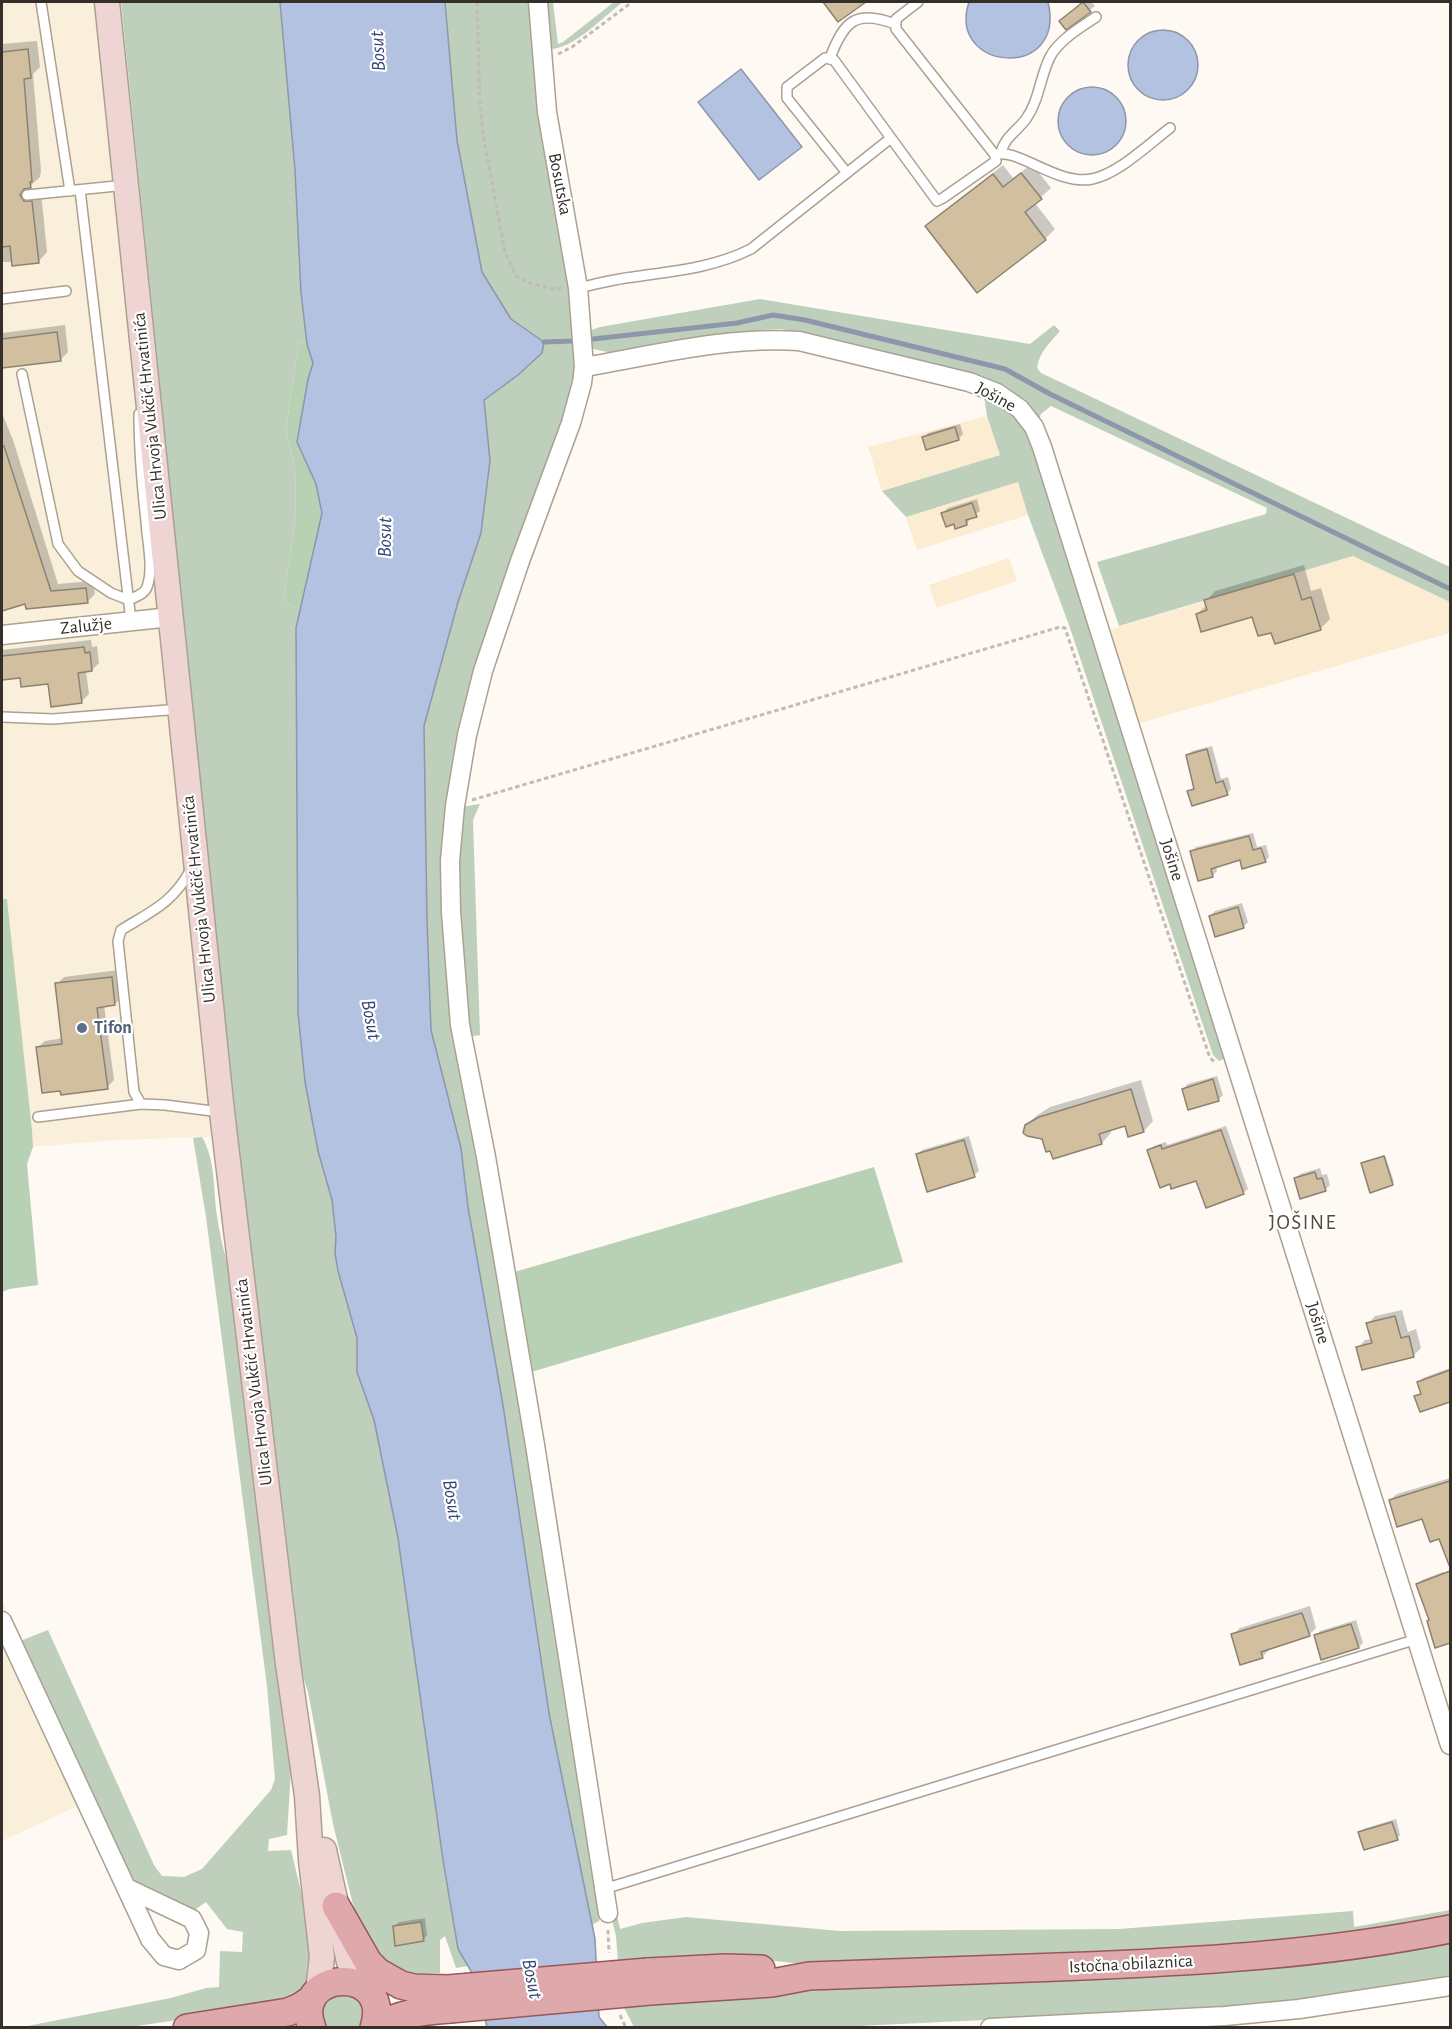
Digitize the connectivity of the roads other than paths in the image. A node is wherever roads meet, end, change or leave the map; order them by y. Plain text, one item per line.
1 (40, 2) edge
2 (106, 2) edge
3 (538, 2) edge
4 (918, 2) edge
5 (1096, 17) dead end
6 (895, 24) junction
7 (830, 58) junction
8 (1170, 128) dead end
9 (891, 138) junction
10 (998, 154) junction
11 (847, 173) junction
12 (126, 185) junction
13 (75, 190) junction
14 (27, 195) dead end
15 (578, 288) junction
16 (66, 291) dead end
17 (2, 299) edge
18 (584, 367) junction
19 (22, 374) dead end
20 (147, 392) junction
21 (129, 600) junction
22 (171, 617) junction
23 (131, 621) junction
24 (2, 634) edge
25 (180, 709) junction
26 (2, 717) edge
27 (195, 862) junction
28 (141, 1104) junction
29 (222, 1112) junction
30 (38, 1117) dead end
31 (2, 1624) edge
32 (1417, 1639) junction
33 (1450, 1745) edge
34 (307, 1796) junction
35 (127, 1888) dead end
36 (604, 1889) junction
37 (336, 1906) junction
38 (608, 1913) dead end
39 (1450, 1929) edge
40 (1450, 1986) edge
41 (364, 1988) junction
42 (315, 1995) junction
43 (449, 1999) junction
44 (187, 2028) edge
45 (312, 2028) edge
46 (374, 2028) edge
47 (990, 2028) edge

1 - 13 lane
2 - 12 main road, Ulica Hrvoja Vukčić Hrvatinića
3 - 15 street, Bosutska
4 - 6 lane
5 - 10 lane
6 - 7 lane
6 - 10 lane
7 - 9 lane
7 - 11 lane
8 - 10 lane
9 - 10 lane
9 - 11 lane
11 - 15 lane
12 - 13 lane
12 - 20 main road, Ulica Hrvoja Vukčić Hrvatinića
13 - 14 lane
13 - 21 lane
15 - 18 street, Bosutska
16 - 17 lane
18 - 32 street, Jošine
18 - 36 street, Bosutska
19 - 21 lane
20 - 21 lane
20 - 22 main road, Ulica Hrvoja Vukčić Hrvatinića
21 - 23 lane
22 - 23 street, Zalužje
22 - 25 main road, Ulica Hrvoja Vukčić Hrvatinića
23 - 24 street, Zalužje
25 - 26 lane
25 - 27 main road, Ulica Hrvoja Vukčić Hrvatinića
27 - 28 lane
27 - 29 main road, Ulica Hrvoja Vukčić Hrvatinića
28 - 29 lane
28 - 30 lane
29 - 34 main road, Ulica Hrvoja Vukčić Hrvatinića
31 - 35 street
32 - 33 street, Jošine
32 - 36 lane
34 - 37 main road, Ulica Hrvoja Vukčić Hrvatinića
34 - 42 main road, Ulica Hrvoja Vukčić Hrvatinića
36 - 38 street, Bosutska
37 - 41 main road, Ulica Hrvoja Vukčić Hrvatinića
37 - 43 main road
39 - 43 main road, Istočna obilaznica, bridge
40 - 47 street
41 - 42 main road
41 - 43 main road
41 - 46 main road
42 - 44 main road
42 - 45 main road
43 - 46 main road

